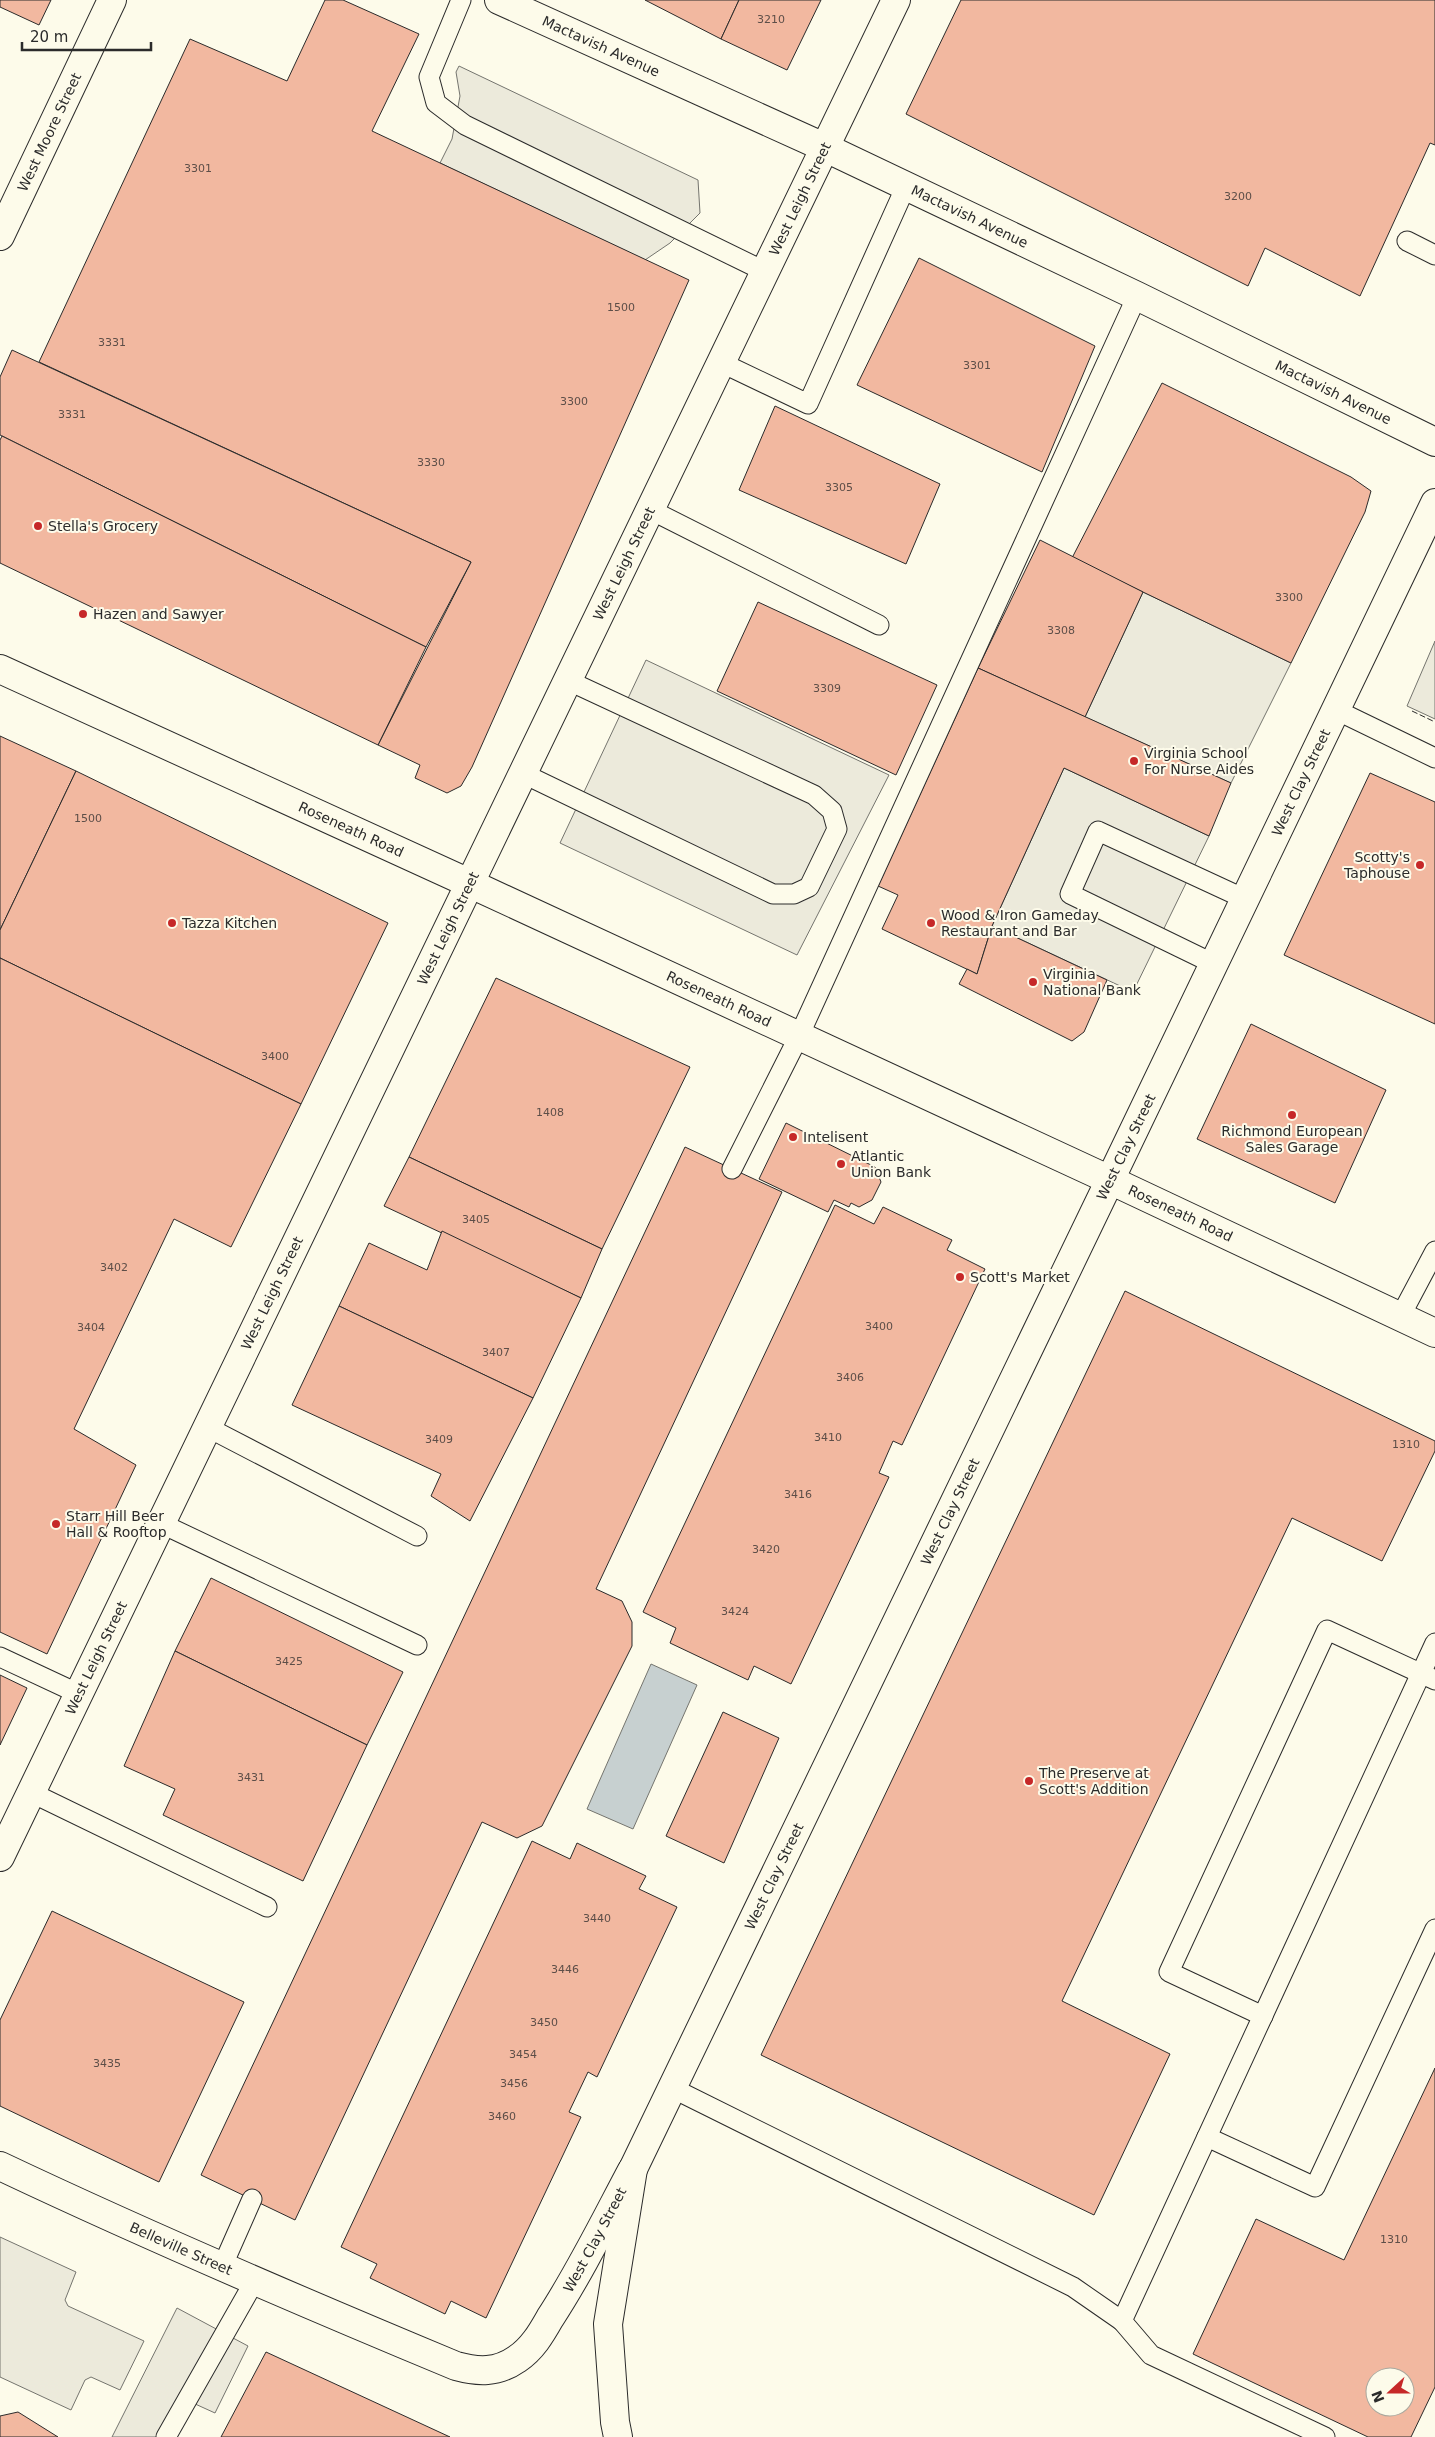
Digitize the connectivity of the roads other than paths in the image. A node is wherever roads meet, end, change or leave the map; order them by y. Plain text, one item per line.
1 (112, 0) edge
2 (461, 0) edge
3 (499, 0) edge
4 (896, 0) edge
5 (826, 148) junction
6 (906, 186) junction
7 (0, 236) edge
8 (1407, 241) dead end
9 (1435, 255) edge
10 (766, 272) junction
11 (1137, 296) junction
12 (722, 362) junction
13 (1435, 442) edge
14 (1435, 503) edge
15 (651, 510) junction
16 (880, 625) dead end
17 (0, 670) edge
18 (569, 681) junction
19 (1336, 710) junction
20 (1435, 758) edge
21 (524, 774) junction
22 (471, 884) junction
23 (1244, 899) junction
24 (1214, 964) junction
25 (799, 1036) junction
26 (732, 1169) dead end
27 (1110, 1180) junction
28 (1435, 1251) edge
29 (1400, 1317) junction
30 (1435, 1333) edge
31 (207, 1427) junction
32 (160, 1523) junction
33 (417, 1536) dead end
34 (1435, 1643) edge
35 (418, 1645) dead end
36 (0, 1657) edge
37 (1428, 1677) edge
38 (77, 1693) junction
39 (30, 1792) junction
40 (0, 1857) edge
41 (267, 1907) dead end
42 (1435, 1929) edge
43 (1263, 2016) junction
44 (672, 2088) junction
45 (1207, 2137) junction
46 (0, 2166) edge
47 (633, 2168) junction
48 (252, 2199) dead end
49 (222, 2267) junction
50 (254, 2282) junction
51 (1122, 2321) junction
52 (362, 2327) joint
53 (166, 2437) edge
54 (618, 2437) edge
55 (1325, 2437) edge

1 - 7 main road, West Moore Street
2 - 10 lane
3 - 5 main road, Mactavish Avenue
4 - 5 main road, West Leigh Street
5 - 6 main road, Mactavish Avenue
5 - 10 main road, West Leigh Street
6 - 11 main road, Mactavish Avenue
6 - 12 lane
8 - 9 lane
10 - 12 main road, West Leigh Street
11 - 13 main road, Mactavish Avenue
11 - 25 lane
12 - 15 main road, West Leigh Street
14 - 19 main road, West Clay Street
15 - 16 lane
15 - 18 main road, West Leigh Street
17 - 22 main road, Roseneath Road
18 - 21 main road, West Leigh Street
18 - 21 lane
19 - 20 lane
19 - 23 main road, West Clay Street
21 - 22 main road, West Leigh Street
22 - 25 main road, Roseneath Road
22 - 31 main road, West Leigh Street
23 - 24 main road, West Clay Street
23 - 24 lane
24 - 27 main road, West Clay Street
25 - 26 lane
25 - 27 main road, Roseneath Road
27 - 29 main road, Roseneath Road
27 - 44 main road, West Clay Street
28 - 29 lane
29 - 30 main road, Roseneath Road
31 - 32 main road, West Leigh Street
31 - 33 lane
32 - 35 lane
32 - 38 main road, West Leigh Street
34 - 37 lane
36 - 38 lane
37 - 43 lane
37 - 43 lane
38 - 39 main road, West Leigh Street
39 - 40 main road, West Leigh Street
39 - 41 lane
42 - 45 lane
43 - 45 lane
44 - 47 main road, West Clay Street
44 - 51 lane
45 - 51 lane
46 - 49 main road, Belleville Street
47 - 52 main road, West Clay Street
47 - 54 main road
48 - 49 lane
49 - 50 main road, Belleville Street
50 - 52 main road, Belleville Street
50 - 53 lane
51 - 55 lane

